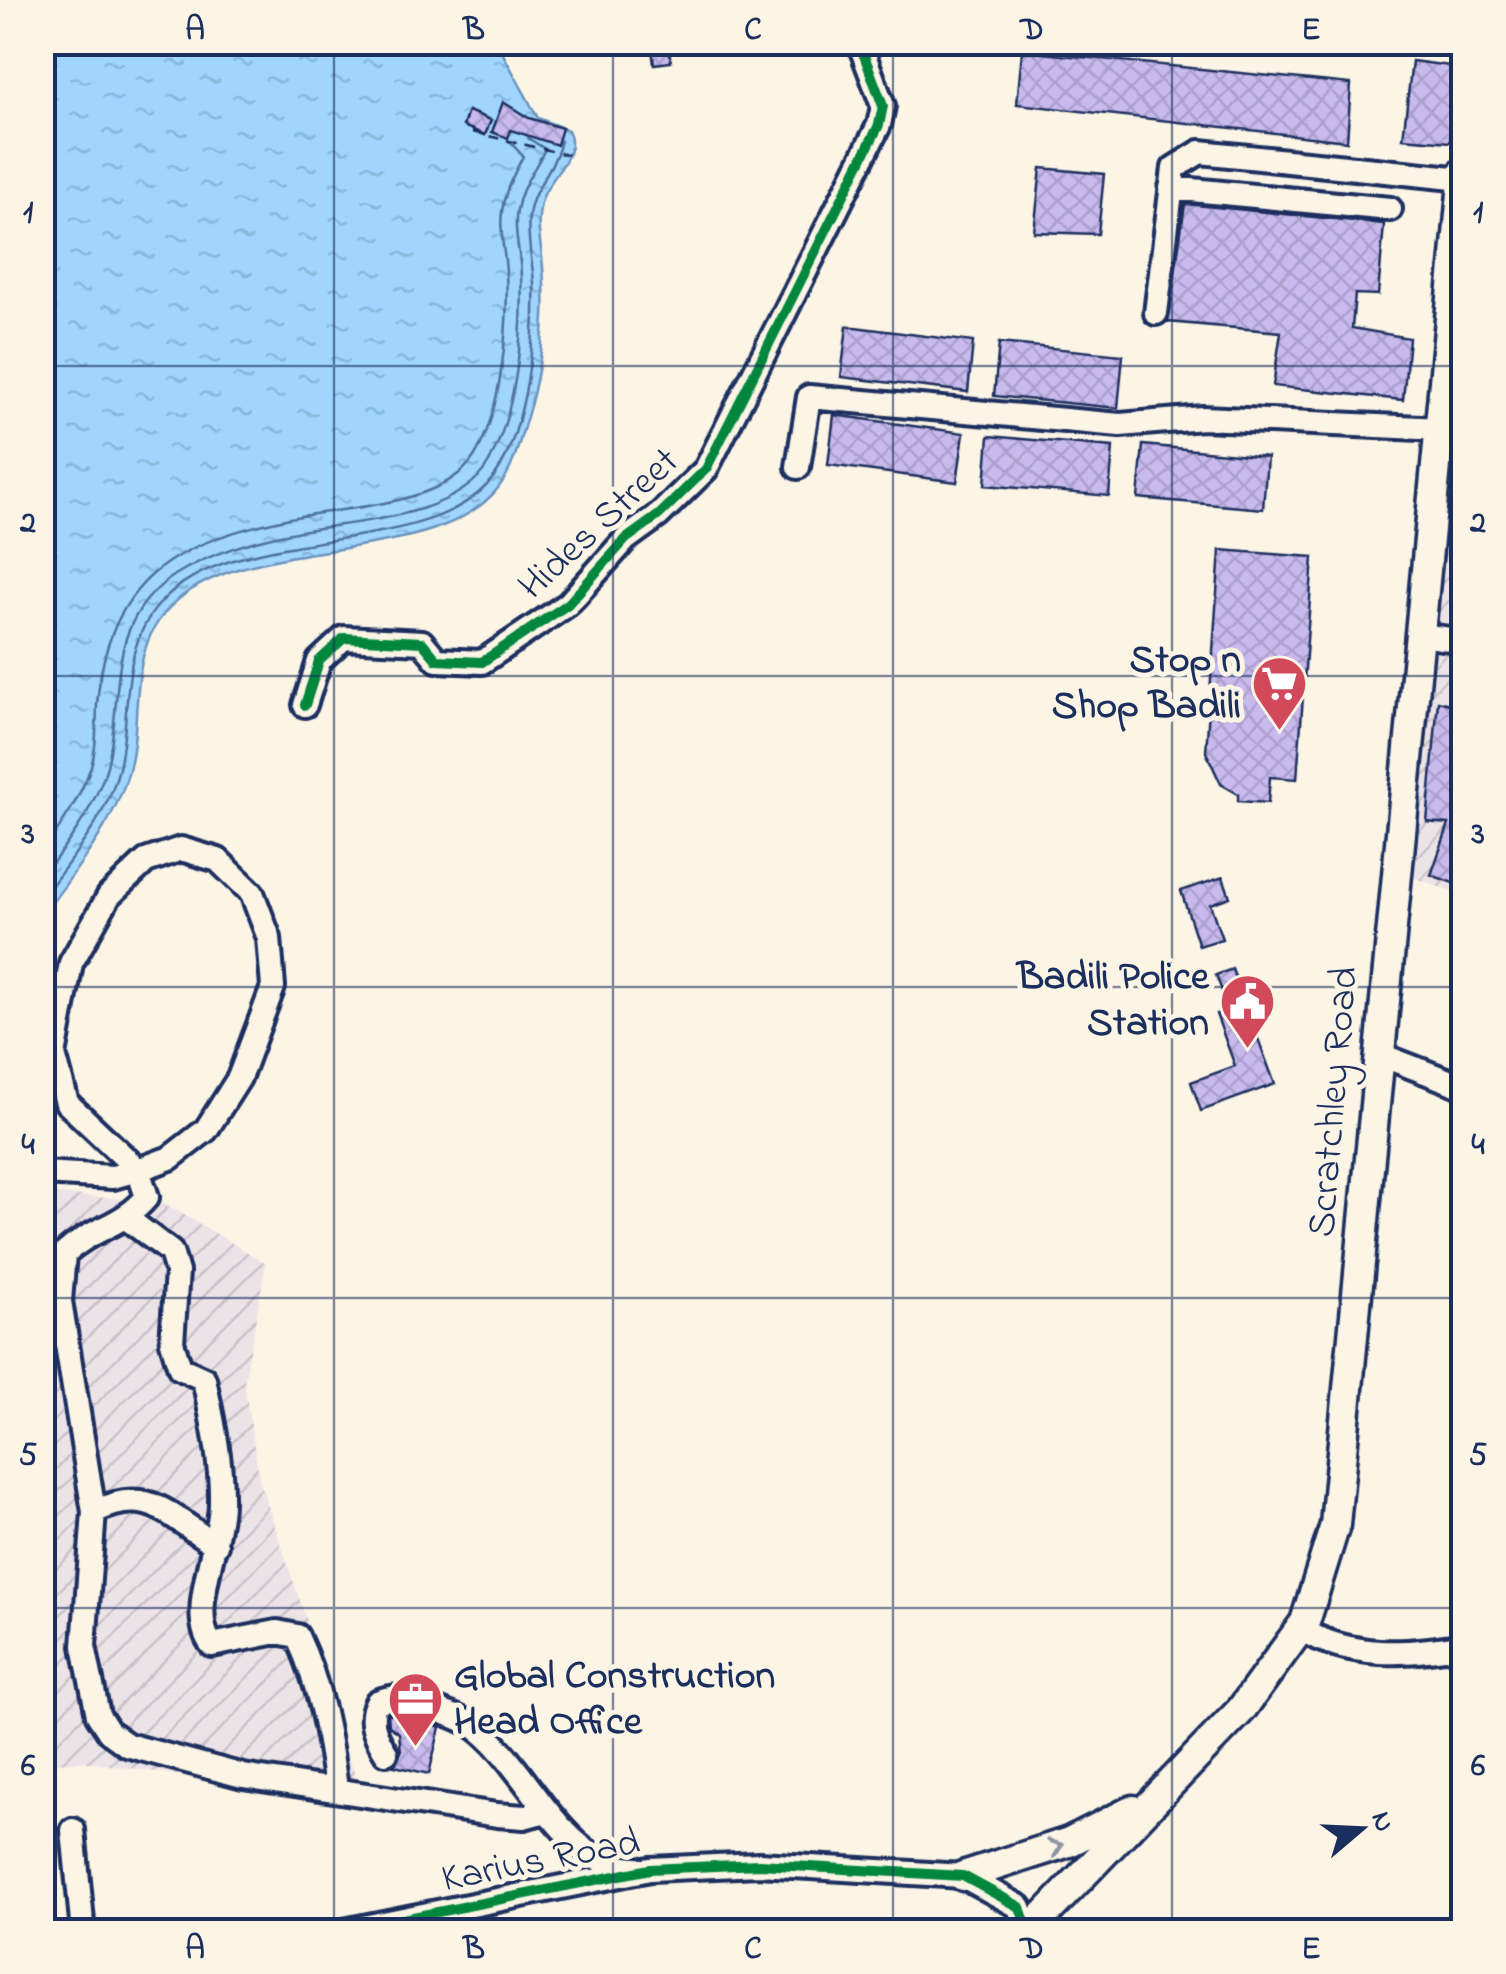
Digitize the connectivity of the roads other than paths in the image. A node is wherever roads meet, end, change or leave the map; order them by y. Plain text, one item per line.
1 (860, 42) edge
2 (1335, 166) junction
3 (1464, 172) edge
4 (1463, 179) edge
5 (1171, 188) junction
6 (1332, 203) junction
7 (1390, 209) dead end
8 (1156, 313) dead end
9 (1455, 383) edge
10 (1442, 430) junction
11 (798, 467) dead end
12 (1422, 635) junction
13 (1464, 641) edge
14 (306, 705) dead end
15 (1381, 1055) junction
16 (1464, 1087) edge
17 (138, 1170) junction
18 (42, 1174) edge
19 (128, 1220) junction
20 (94, 1512) junction
21 (216, 1545) junction
22 (1300, 1629) junction
23 (1464, 1645) edge
24 (386, 1752) dead end
25 (336, 1788) junction
26 (1162, 1793) junction
27 (546, 1811) junction
28 (73, 1830) dead end
29 (650, 1869) junction
30 (963, 1876) junction
31 (366, 1929) edge
32 (1028, 1931) edge
33 (82, 1932) edge
34 (340, 1932) edge

1 - 14 street, Hides Street
2 - 4 street
2 - 5 street
2 - 6 street
3 - 4 main road, Scratchley Road
4 - 9 main road, Scratchley Road
5 - 6 street
5 - 8 street
6 - 7 street
9 - 10 main road, Scratchley Road
10 - 11 street
10 - 12 main road, Scratchley Road
12 - 13 street
12 - 15 main road, Scratchley Road
15 - 16 street
15 - 22 main road, Scratchley Road
17 - 17 street
17 - 18 street
17 - 19 street
19 - 20 street
19 - 21 street
20 - 21 street
20 - 25 street
21 - 25 street
22 - 23 street
22 - 26 main road, Scratchley Road
24 - 27 street
25 - 27 street
30 -> 26 main road
26 - 32 main road, Scratchley Road
27 - 29 street
28 - 33 street
29 - 30 street, Karius Road
29 - 31 street, Karius Road
30 - 32 street, Karius Road
31 - 34 street, Karius Road

